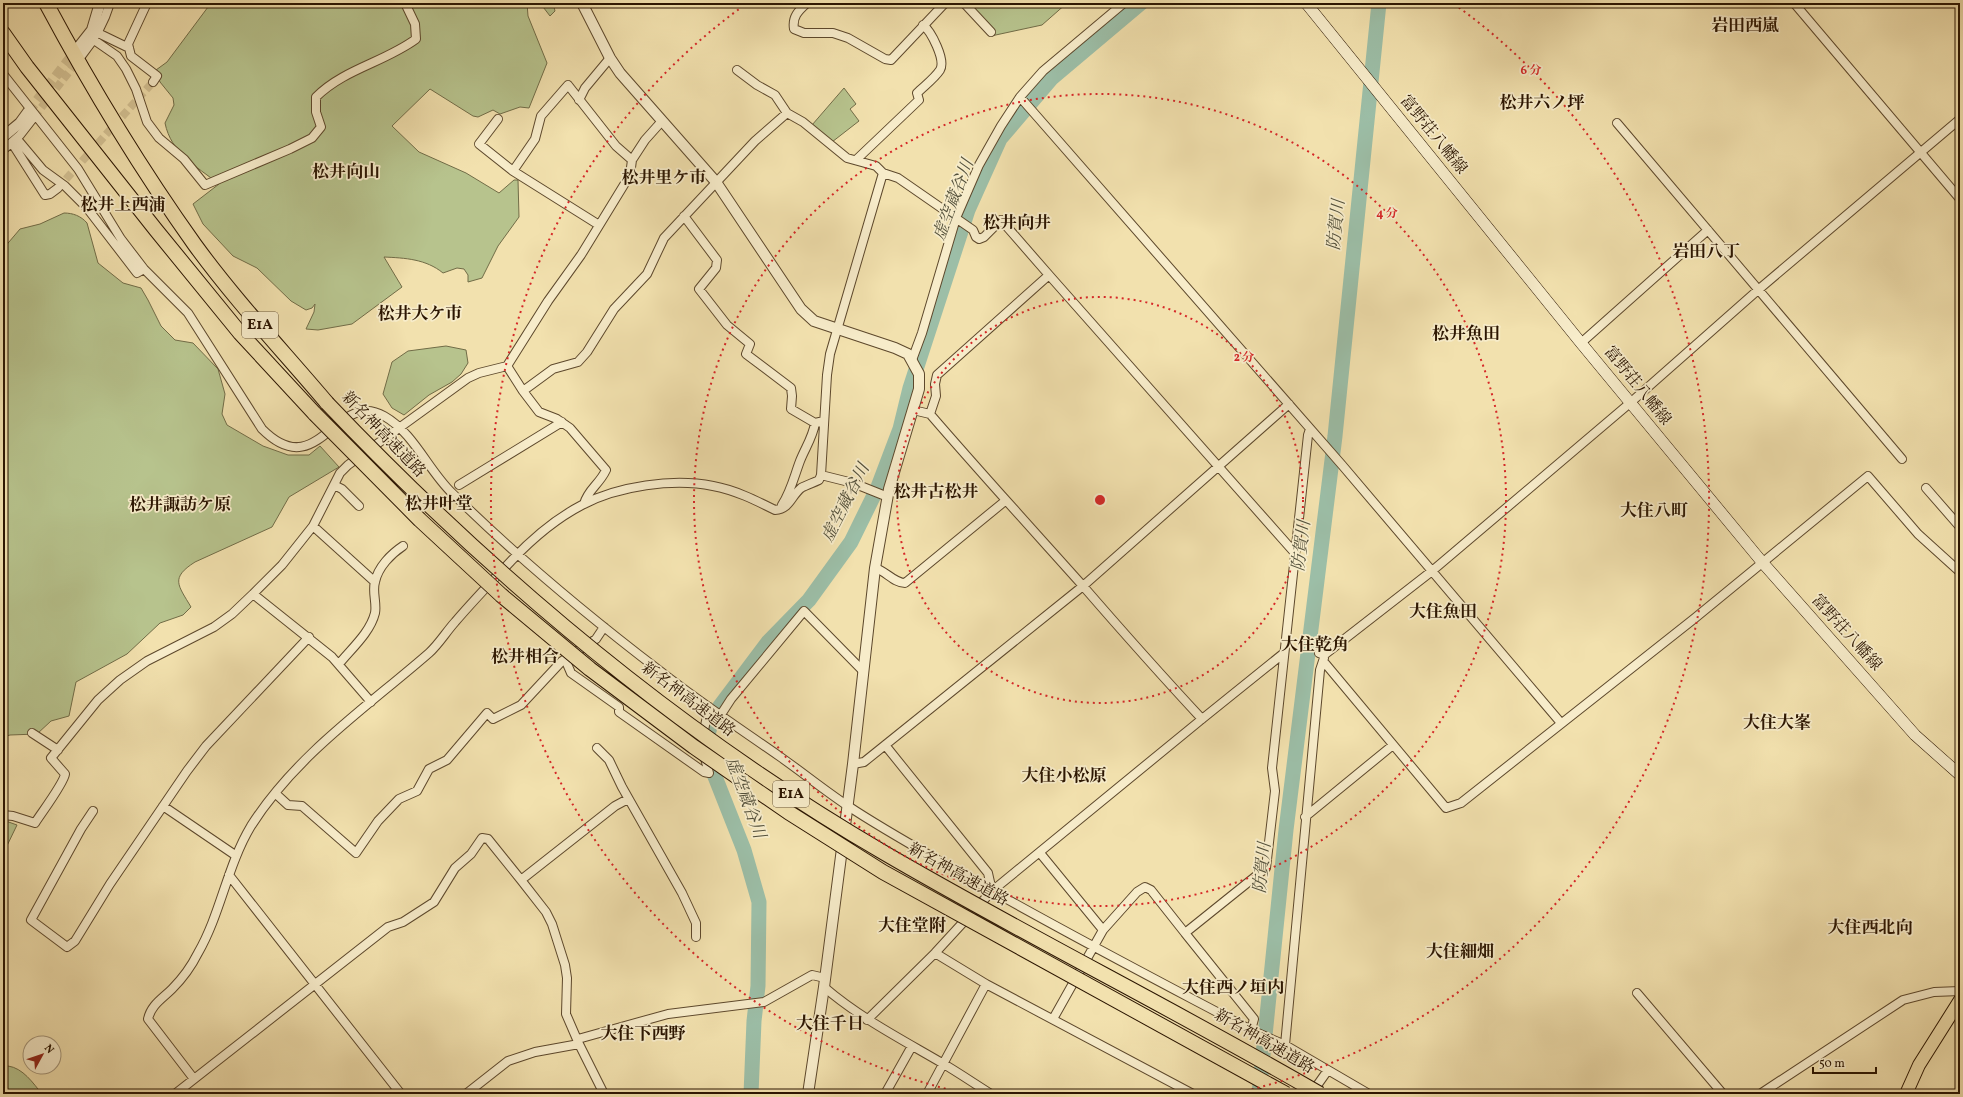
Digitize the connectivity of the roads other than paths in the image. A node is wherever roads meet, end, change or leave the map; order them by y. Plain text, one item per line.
1 (46, 3) edge
2 (100, 3) edge
3 (110, 3) edge
4 (147, 3) edge
5 (405, 3) edge
6 (582, 3) edge
7 (807, 3) edge
8 (945, 3) edge
9 (964, 3) edge
10 (1124, 3) edge
11 (1306, 3) edge
12 (1794, 3) edge
13 (923, 25) junction
14 (990, 32) dead end
15 (3, 33) edge
16 (96, 36) junction
17 (129, 48) junction
18 (80, 52) joint
19 (610, 58) junction
20 (737, 70) dead end
21 (3, 74) edge
22 (153, 82) dead end
23 (1020, 97) junction
24 (579, 100) junction
25 (787, 113) junction
26 (31, 114) joint
27 (498, 119) dead end
28 (1960, 119) edge
29 (662, 121) junction
30 (1617, 123) dead end
31 (11, 140) edge
32 (3, 150) edge
33 (1920, 153) junction
34 (632, 160) junction
35 (856, 160) junction
36 (513, 171) junction
37 (883, 173) junction
38 (716, 182) junction
39 (58, 188) tunnel mouth
40 (1960, 199) edge
41 (684, 216) junction
42 (956, 218) junction
43 (599, 225) junction
44 (1708, 230) junction
45 (144, 268) junction
46 (1049, 275) junction
47 (1758, 290) junction
48 (837, 330) junction
49 (1581, 343) junction
50 (913, 362) junction
51 (507, 366) junction
52 (523, 391) junction
53 (1630, 402) junction
54 (1288, 404) junction
55 (913, 410) junction
56 (930, 414) junction
57 (824, 421) junction
58 (562, 422) junction
59 (815, 423) junction
60 (399, 428) junction
61 (1310, 430) junction
62 (1902, 459) dead end
63 (1218, 466) junction
64 (821, 475) junction
65 (334, 485) junction
66 (459, 485) dead end
67 (1926, 488) dead end
68 (888, 497) junction
69 (1005, 501) junction
70 (584, 504) junction
71 (359, 506) dead end
72 (779, 509) junction
73 (313, 526) junction
74 (1960, 527) edge
75 (403, 546) dead end
76 (1294, 552) junction
77 (518, 555) junction
78 (1762, 562) junction
79 (875, 568) junction
80 (1432, 571) junction
81 (1960, 572) edge
82 (375, 582) junction
83 (1083, 586) junction
84 (253, 594) junction
85 (604, 627) junction
86 (309, 637) junction
87 (1284, 654) junction
88 (1322, 656) junction
89 (565, 659) junction
90 (339, 664) junction
91 (863, 671) junction
92 (620, 678) dead end
93 (605, 697) junction
94 (371, 702) junction
95 (708, 707) junction
96 (720, 716) junction
97 (1202, 719) junction
98 (1561, 723) junction
99 (32, 733) dead end
100 (884, 745) junction
101 (1393, 745) junction
102 (597, 748) dead end
103 (58, 750) junction
104 (853, 764) junction
105 (1960, 775) edge
106 (276, 794) junction
107 (628, 799) junction
108 (163, 806) junction
109 (848, 806) junction
110 (93, 811) dead end
111 (3, 815) edge
112 (1305, 817) junction
113 (1040, 852) junction
114 (235, 855) junction
115 (229, 875) junction
116 (521, 880) junction
117 (992, 891) junction
118 (1103, 930) junction
119 (1185, 933) junction
120 (696, 937) dead end
121 (1094, 947) junction
122 (934, 952) junction
123 (825, 982) junction
124 (316, 984) junction
125 (986, 984) junction
126 (1960, 991) edge
127 (1638, 993) dead end
128 (1960, 1000) edge
129 (1053, 1019) junction
130 (867, 1020) junction
131 (1251, 1030) junction
132 (578, 1041) junction
133 (1285, 1044) junction
134 (912, 1046) junction
135 (943, 1064) junction
136 (1328, 1070) junction
137 (194, 1079) junction
138 (175, 1094) edge
139 (401, 1094) edge
140 (466, 1094) edge
141 (604, 1094) edge
142 (808, 1094) edge
143 (885, 1094) edge
144 (927, 1094) edge
145 (991, 1094) edge
146 (1193, 1094) edge
147 (1286, 1094) edge
148 (1311, 1094) edge
149 (1320, 1094) edge
150 (1369, 1094) edge
151 (1723, 1094) edge
152 (1760, 1094) edge
153 (1906, 1094) edge

1 - 149 highway, 新名神高速道路 / E1A, bridge
2 - 18 street
3 - 16 street
4 - 17 street
5 - 16 street
6 - 19 street
7 - 13 street
8 - 13 street
9 - 14 street
10 - 23 street
11 - 49 main road, 富野荘八幡線
12 - 33 street
13 - 35 street
15 - 147 highway, 新名神高速道路 / E1A, bridge
16 - 17 street
16 - 18 street
17 - 22 street
19 - 24 street
19 - 29 street
20 - 25 street
21 - 45 street
23 - 42 street
23 - 54 street
24 - 34 street
24 - 36 street
25 - 35 street
25 - 38 street
26 - 31 street
26 - 31 street
27 - 36 street
28 - 33 street
29 - 34 street
29 - 38 street
30 - 44 street
31 - 32 street
31 - 39 street
31 - 45 street
33 - 40 street
33 - 47 street
34 - 43 street
35 - 37 street
36 - 43 street
37 - 42 street
37 - 48 street
38 - 41 street
38 - 48 street
41 - 52 street
41 - 59 street
42 - 46 street
42 - 50 street
43 - 51 street
44 - 47 street
44 - 49 street
45 - 60 street
46 - 56 street
46 - 63 street
47 - 53 street
47 - 62 street
48 - 50 street
48 - 57 street
49 - 53 main road, 富野荘八幡線
50 - 55 street
51 - 52 street
51 - 60 street
52 - 58 street
53 - 78 main road, 富野荘八幡線
53 - 80 street
54 - 61 street
54 - 63 street
55 - 56 street
55 - 68 street
56 - 69 street
57 - 59 street
57 - 64 street
58 - 66 street
58 - 70 street
59 - 72 street
60 - 65 street
60 - 77 street
61 - 76 street
61 - 80 street
63 - 76 street
63 - 83 street
64 - 68 street
64 - 72 street
65 - 71 street
65 - 73 street
67 - 74 street
68 - 79 street
69 - 79 street
69 - 83 street
70 - 72 street
70 - 77 street
73 - 82 street
73 - 84 street
75 - 82 street
76 - 87 street
77 - 85 street
77 - 94 street
78 - 81 street
78 - 98 street
78 - 105 main road, 富野荘八幡線
79 - 91 street
80 - 88 street
80 - 98 street
82 - 90 street
83 - 97 street
83 - 100 street
84 - 86 street
84 - 103 street
85 - 89 street
85 - 95 street
86 - 90 street
86 - 108 street
87 - 97 street
87 - 119 street
88 - 101 street
88 - 112 street
89 - 93 street
89 - 106 street
90 - 94 street
91 - 96 street
91 - 104 street
92 - 93 street
93 - 95 street
94 - 106 street
95 - 96 street
96 - 109 street
97 - 113 street
98 - 101 street
99 - 103 street
100 - 104 street
100 - 117 street
101 - 112 street
102 - 107 street
103 - 111 street
104 - 109 street
106 - 114 street
107 - 116 street
107 - 120 street
108 - 110 street
108 - 114 street
109 - 117 street
109 - 123 street
112 - 133 street
113 - 117 street
113 - 118 street
114 - 115 street
115 - 124 street
115 - 137 street
116 - 124 street
116 - 132 street
117 - 121 street
117 - 122 street
118 - 119 street
118 - 121 street
119 - 131 street
121 - 129 street
121 - 131 street
122 - 125 street
122 - 130 street
123 - 130 street
123 - 132 street
123 - 142 street
124 - 137 street
124 - 139 street
125 - 129 street
125 - 135 street
126 - 152 street
127 - 151 street
128 - 153 main road
129 - 146 street
130 - 134 street
131 - 133 street
132 - 140 street
132 - 141 street
133 - 136 street
134 - 135 street
134 - 143 street
135 - 144 street
135 - 145 street
136 - 148 street
136 - 150 street
137 - 138 street

